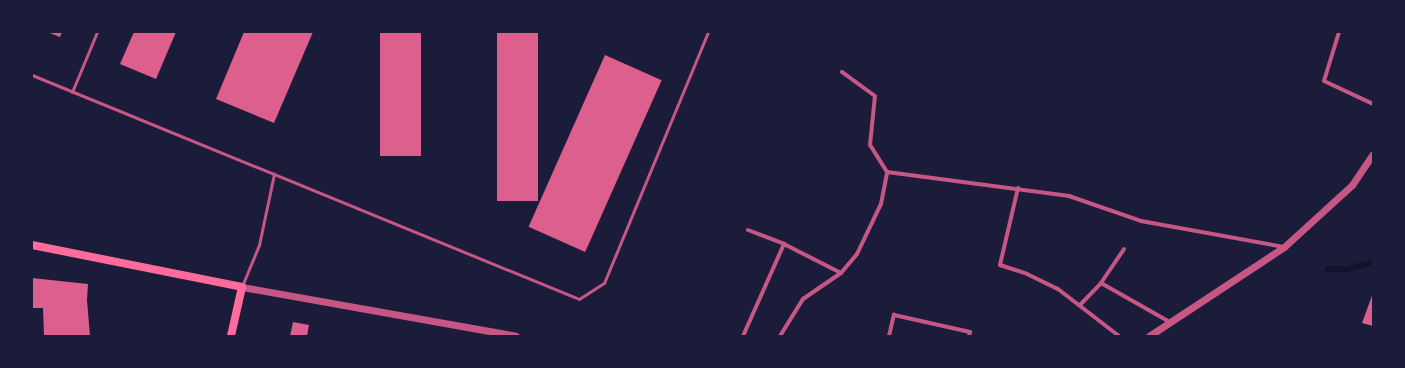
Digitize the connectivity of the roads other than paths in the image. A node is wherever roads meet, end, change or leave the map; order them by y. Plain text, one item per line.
1 (97, 32) edge
2 (708, 32) edge
3 (1339, 32) edge
4 (842, 72) dead end
5 (32, 75) edge
6 (72, 92) junction
7 (1373, 104) edge
8 (1373, 154) edge
9 (887, 172) junction
10 (274, 174) junction
11 (1018, 188) junction
12 (748, 230) dead end
13 (784, 244) junction
14 (32, 245) edge
15 (1284, 247) junction
16 (1124, 249) dead end
17 (841, 273) junction
18 (1101, 283) junction
19 (242, 287) junction
20 (1080, 305) junction
21 (1170, 322) junction
22 (231, 336) edge
23 (516, 336) edge
24 (743, 336) edge
25 (780, 336) edge
26 (889, 336) edge
27 (969, 336) edge
28 (1119, 336) edge
29 (1149, 336) edge

1 - 6 lane
2 - 10 lane
3 - 7 street
4 - 9 street
5 - 6 lane
6 - 10 lane
8 - 15 street
9 - 11 street
9 - 17 street
10 - 19 lane
11 - 15 street
11 - 20 street
12 - 13 street
13 - 17 street
13 - 24 street
14 - 19 main road
15 - 21 street
16 - 18 street
17 - 25 street
18 - 20 street
18 - 21 street
19 - 22 main road
19 - 23 street
20 - 28 street
21 - 29 street
26 - 27 street

